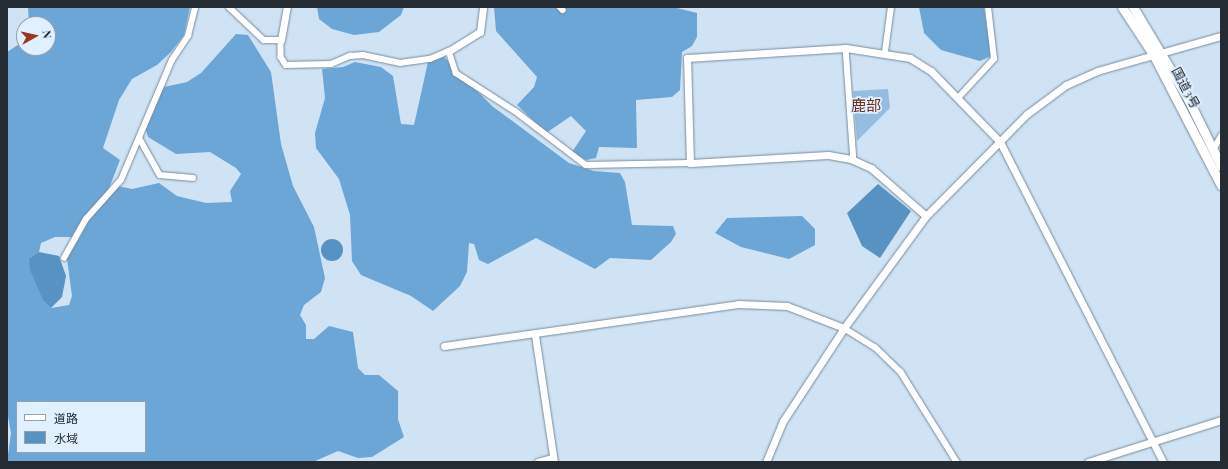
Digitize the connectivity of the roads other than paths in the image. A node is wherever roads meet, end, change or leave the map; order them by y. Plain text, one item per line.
1 (195, 7) edge
2 (229, 7) edge
3 (287, 7) edge
4 (483, 7) edge
5 (890, 7) edge
6 (988, 7) edge
7 (1122, 7) edge
8 (1133, 7) edge
9 (1221, 36) edge
10 (281, 40) junction
11 (846, 48) junction
12 (449, 51) junction
13 (885, 52) junction
14 (1157, 53) junction
15 (958, 98) junction
16 (1221, 136) edge
17 (140, 138) junction
18 (1000, 142) junction
19 (1213, 150) junction
20 (854, 160) junction
21 (690, 163) junction
22 (1221, 166) edge
23 (193, 178) dead end
24 (1221, 185) edge
25 (926, 216) junction
26 (64, 258) dead end
27 (844, 328) junction
28 (535, 335) junction
29 (444, 346) dead end
30 (1221, 420) edge
31 (1154, 443) junction
32 (554, 460) edge
33 (538, 462) edge
34 (766, 462) edge
35 (957, 462) edge
36 (1088, 462) edge
37 (1164, 462) edge

1 - 17 street
2 - 10 street
3 - 10 street
4 - 12 street
5 - 13 street
6 - 15 street
7 - 14 highway, 国道3号
8 - 14 highway, 国道3号
9 - 14 street
10 - 12 street
11 - 13 street
11 - 20 street
11 - 21 street
12 - 21 street
13 - 15 street
14 - 18 street
14 - 19 highway, 国道3号
14 - 24 highway, 国道3号
15 - 18 street
16 - 19 street
17 - 23 street
17 - 26 street
18 - 25 street
18 - 31 street
19 - 22 highway, 国道3号
20 - 21 street
20 - 25 street
25 - 27 street
27 - 28 street
27 - 34 street
27 - 35 street
28 - 29 street
28 - 32 street
30 - 31 street
31 - 36 street
31 - 37 street
32 - 33 street

